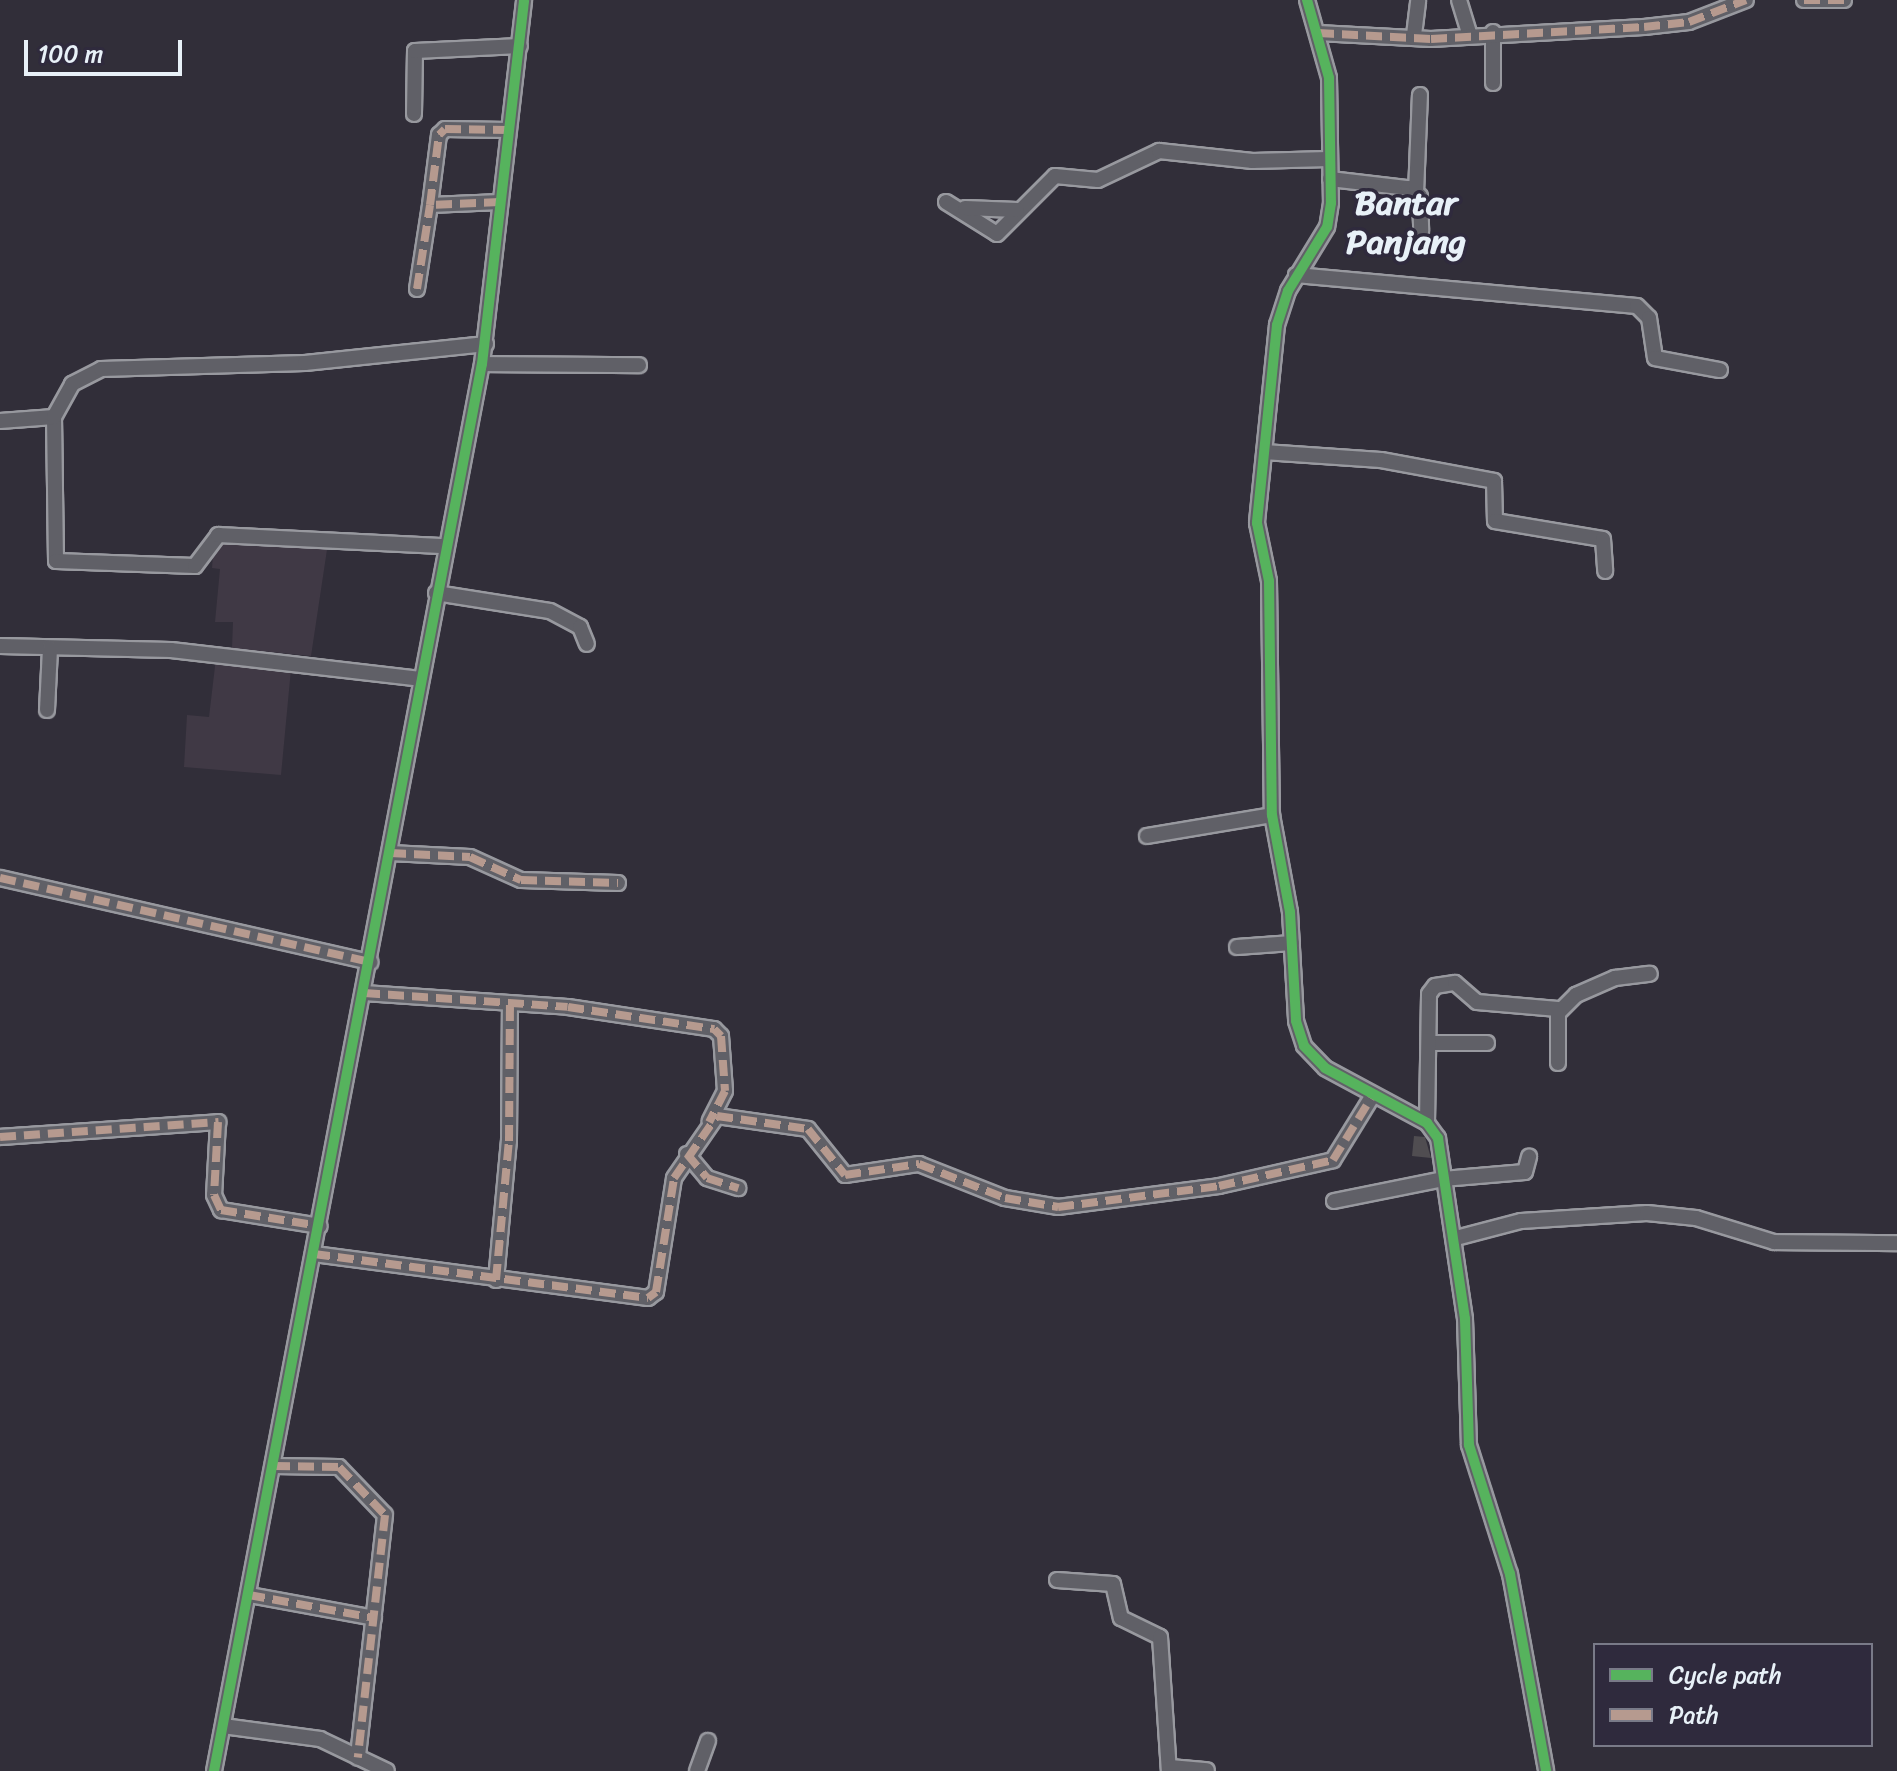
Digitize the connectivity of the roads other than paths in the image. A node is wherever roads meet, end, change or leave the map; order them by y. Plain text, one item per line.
1 (524, 0) edge
2 (1307, 0) edge
3 (1418, 0) edge
4 (1459, 0) edge
5 (1746, 0) edge
6 (1804, 0) edge
7 (1844, 0) edge
8 (1493, 32) junction
9 (1318, 33) junction
10 (1414, 35) junction
11 (1470, 35) junction
12 (520, 46) junction
13 (1493, 83) dead end
14 (1420, 95) dead end
15 (414, 114) dead end
16 (508, 130) junction
17 (1329, 159) junction
18 (1330, 179) junction
19 (1416, 193) junction
20 (500, 202) junction
21 (946, 202) dead end
22 (430, 205) junction
23 (965, 208) junction
24 (1017, 210) junction
25 (1421, 231) dead end
26 (1296, 275) junction
27 (417, 289) dead end
28 (486, 344) junction
29 (482, 364) junction
30 (639, 365) dead end
31 (1720, 370) dead end
32 (54, 417) junction
33 (0, 421) edge
34 (1264, 452) junction
35 (446, 546) junction
36 (1605, 571) dead end
37 (436, 593) junction
38 (587, 644) dead end
39 (0, 646) edge
40 (50, 648) junction
41 (420, 679) junction
42 (47, 710) dead end
43 (1272, 815) junction
44 (1147, 836) dead end
45 (390, 853) junction
46 (0, 878) edge
47 (618, 883) dead end
48 (1292, 943) junction
49 (1237, 947) dead end
50 (371, 962) junction
51 (1650, 974) dead end
52 (364, 993) junction
53 (510, 1005) junction
54 (1560, 1011) junction
55 (1433, 1043) junction
56 (1487, 1043) dead end
57 (1558, 1063) dead end
58 (1373, 1095) junction
59 (709, 1122) junction
60 (1427, 1123) junction
61 (0, 1137) edge
62 (687, 1154) junction
63 (1529, 1157) dead end
64 (1443, 1179) junction
65 (738, 1188) dead end
66 (1334, 1201) dead end
67 (320, 1226) junction
68 (1456, 1238) junction
69 (1897, 1243) edge
70 (314, 1254) junction
71 (496, 1280) junction
72 (274, 1466) junction
73 (1057, 1580) dead end
74 (249, 1595) junction
75 (374, 1618) junction
76 (223, 1726) junction
77 (708, 1741) dead end
78 (358, 1757) junction
79 (1170, 1769) edge
80 (1207, 1770) edge
81 (214, 1771) edge
82 (387, 1771) edge
83 (697, 1771) edge
84 (1546, 1771) edge

1 - 12 street
2 - 9 street
3 - 10 street
4 - 11 street
5 - 8 street
6 - 7 street
8 - 11 street
8 - 13 street
9 - 10 street
9 - 17 street
10 - 11 street
12 - 15 street
12 - 16 street
14 - 19 street
16 - 20 street
16 - 22 street
17 - 18 street
17 - 24 street
18 - 19 street
18 - 26 street
19 - 25 street
20 - 22 street
20 - 28 street
21 - 23 street
22 - 27 street
23 - 24 street
23 - 24 street
26 - 31 street
26 - 34 street
28 - 29 street
28 - 32 street
29 - 30 street
29 - 35 street
32 - 33 street
32 - 35 street
34 - 36 street
34 - 43 street
35 - 37 street
37 - 38 street
37 - 41 street
39 - 40 street
40 - 41 street
40 - 42 street
41 - 45 street
43 - 44 street
43 - 48 street
45 - 47 street
45 - 50 street
46 - 50 street
48 - 49 street
48 - 58 street
50 - 52 street
51 - 54 street
52 - 53 street
52 - 67 street
53 - 59 street
53 - 71 street
54 - 55 street
54 - 57 street
55 - 56 street
55 - 60 street
58 - 59 street
58 - 60 street
59 - 62 street
60 - 64 street
61 - 67 street
62 - 65 street
62 - 71 street
63 - 64 street
64 - 66 street
64 - 68 street
67 - 70 street
68 - 69 street
68 - 84 street
70 - 71 street
70 - 72 street
72 - 74 street
72 - 75 street
73 - 79 street
74 - 75 street
74 - 76 street
75 - 78 street
76 - 78 street
76 - 81 street
77 - 83 street
78 - 82 street
79 - 80 street

